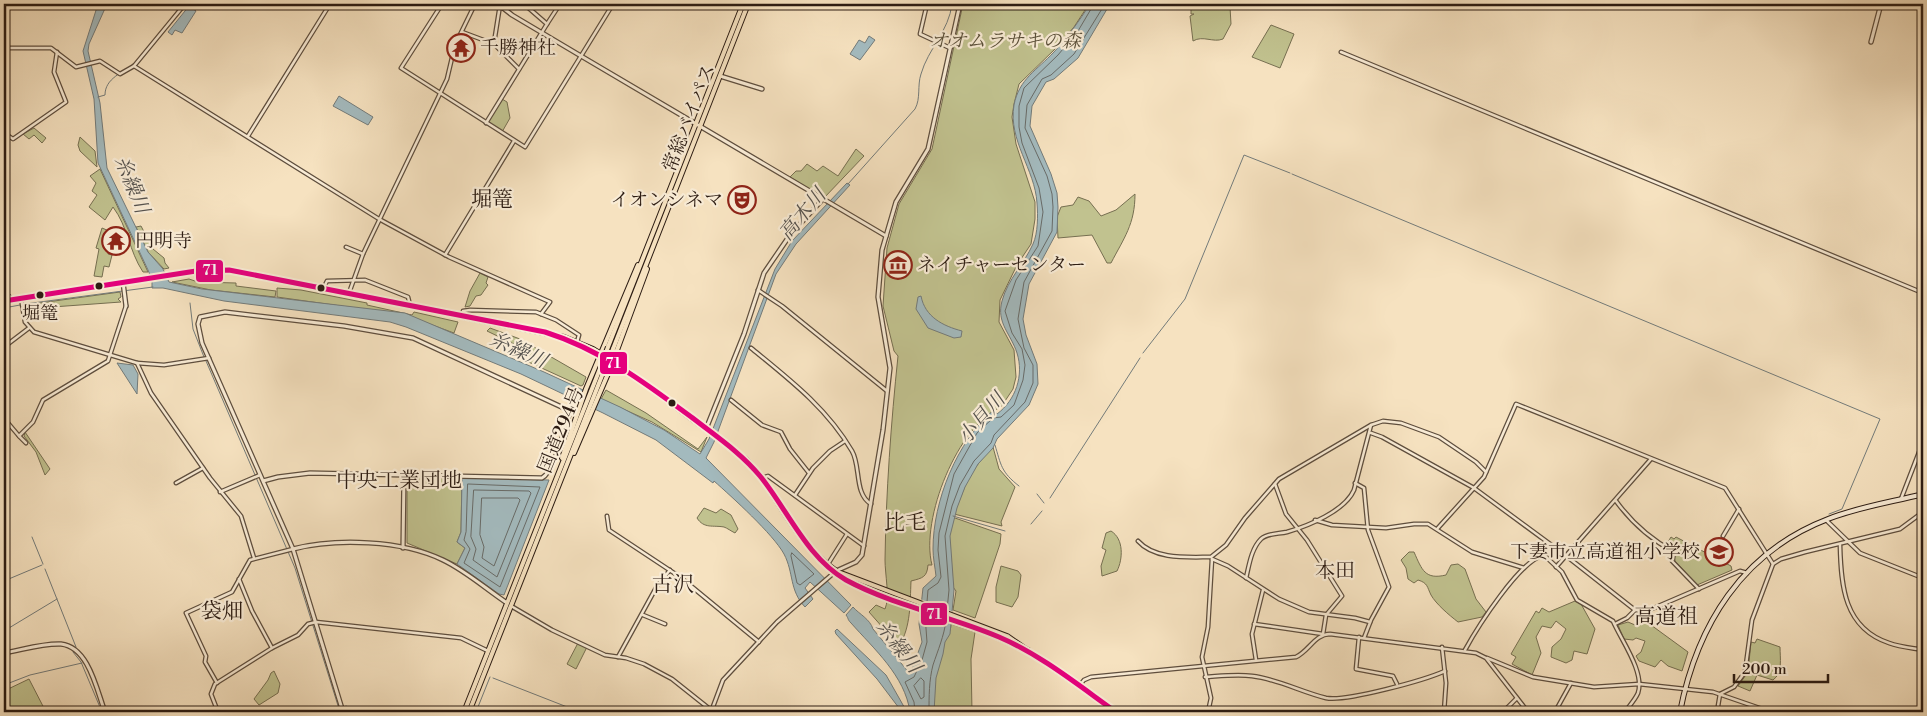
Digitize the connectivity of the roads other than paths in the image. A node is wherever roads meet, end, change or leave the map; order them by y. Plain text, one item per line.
1 (185, 4) edge
2 (330, 4) edge
3 (442, 4) edge
4 (476, 4) edge
5 (524, 4) edge
6 (560, 4) edge
7 (613, 4) edge
8 (743, 4) edge
9 (748, 4) edge
10 (926, 4) edge
11 (960, 4) edge
12 (1881, 4) edge
13 (499, 5) edge
14 (546, 24) junction
15 (462, 32) junction
16 (542, 33) junction
17 (1871, 42) dead end
18 (494, 44) junction
19 (4, 48) edge
20 (950, 48) junction
21 (57, 52) junction
22 (1341, 52) dead end
23 (581, 56) junction
24 (134, 66) junction
25 (519, 69) junction
26 (720, 76) junction
27 (762, 89) dead end
28 (440, 93) junction
29 (486, 123) junction
30 (698, 126) junction
31 (4, 133) edge
32 (248, 136) junction
33 (514, 141) junction
34 (683, 157) joint
35 (823, 200) junction
36 (380, 219) junction
37 (886, 236) junction
38 (653, 241) junction
39 (346, 248) dead end
40 (363, 254) junction
41 (445, 255) junction
42 (353, 280) junction
43 (123, 282) junction
44 (324, 288) junction
45 (760, 291) junction
46 (4, 292) edge
47 (349, 293) junction
48 (1923, 293) edge
49 (21, 298) junction
50 (12, 299) junction
51 (4, 301) edge
52 (410, 305) junction
53 (126, 306) joint
54 (541, 314) junction
55 (462, 316) junction
56 (29, 328) junction
57 (577, 342) junction
58 (4, 347) edge
59 (751, 348) dead end
60 (601, 353) junction
61 (111, 356) junction
62 (209, 358) junction
63 (613, 361) junction
64 (136, 362) junction
65 (888, 391) junction
66 (596, 393) junction
67 (731, 400) dead end
68 (586, 410) junction
69 (4, 423) edge
70 (1371, 425) junction
71 (708, 430) junction
72 (1370, 433) junction
73 (19, 436) junction
74 (845, 441) junction
75 (1923, 442) edge
76 (26, 443) dead end
77 (1652, 459) junction
78 (203, 468) junction
79 (1487, 472) junction
80 (809, 473) junction
81 (404, 475) junction
82 (258, 476) junction
83 (762, 478) junction
84 (263, 481) junction
85 (176, 483) dead end
86 (557, 483) junction
87 (1355, 483) junction
88 (1275, 484) junction
89 (1474, 488) junction
90 (220, 492) junction
91 (1923, 494) edge
92 (795, 495) junction
93 (1901, 500) junction
94 (1616, 501) junction
95 (871, 504) junction
96 (1739, 509) junction
97 (1923, 512) edge
98 (607, 516) dead end
99 (1315, 520) junction
100 (1826, 520) junction
101 (1368, 527) junction
102 (1298, 528) junction
103 (1437, 529) junction
104 (847, 534) junction
105 (1723, 536) dead end
106 (1138, 541) dead end
107 (1848, 543) junction
108 (1840, 545) junction
109 (864, 546) junction
110 (403, 548) junction
111 (290, 550) junction
112 (1767, 554) junction
113 (1566, 555) junction
114 (254, 558) junction
115 (1211, 558) junction
116 (828, 564) junction
117 (1773, 564) junction
118 (1556, 566) junction
119 (1524, 568) junction
120 (670, 570) junction
121 (838, 572) junction
122 (1746, 573) junction
123 (1246, 578) junction
124 (1923, 578) edge
125 (239, 580) junction
126 (1699, 589) junction
127 (1264, 590) junction
128 (507, 603) junction
129 (511, 606) junction
130 (1635, 610) junction
131 (643, 615) junction
132 (1326, 616) junction
133 (314, 622) junction
134 (1370, 622) junction
135 (665, 624) dead end
136 (1254, 624) junction
137 (1615, 624) junction
138 (980, 628) junction
139 (1323, 634) junction
140 (1359, 637) junction
141 (1364, 638) junction
142 (759, 642) junction
143 (1442, 647) junction
144 (272, 648) junction
145 (1465, 650) junction
146 (1923, 650) edge
147 (488, 651) junction
148 (4, 653) edge
149 (618, 657) junction
150 (1486, 658) junction
151 (1256, 660) junction
152 (1203, 667) junction
153 (1445, 671) junction
154 (1206, 677) junction
155 (216, 683) junction
156 (1571, 683) junction
157 (1640, 684) junction
158 (1398, 685) junction
159 (1079, 686) junction
160 (1685, 689) junction
161 (1720, 694) junction
162 (1517, 698) junction
163 (1923, 710) edge
164 (711, 711) edge
165 (106, 712) edge
166 (218, 712) edge
167 (343, 712) edge
168 (464, 712) edge
169 (469, 712) edge
170 (1116, 712) edge
171 (1208, 712) edge
172 (1444, 712) edge
173 (1503, 712) edge
174 (1528, 712) edge
175 (1555, 712) edge
176 (1626, 712) edge
177 (1680, 712) edge
178 (1718, 712) edge
179 (1772, 712) edge
180 (1785, 712) edge
181 (1904, 712) edge

1 - 24 street
2 - 32 street
3 - 28 street
4 - 15 street
5 - 14 street
6 - 14 street
7 - 23 street
8 - 30 highway, 常総バイパス
9 - 26 highway, 常総バイパス
10 - 20 street
11 - 20 street
12 - 17 street
13 - 16 street
13 - 18 street
14 - 16 street
15 - 18 street
15 - 28 street
16 - 23 street
16 - 25 street
18 - 25 street
19 - 21 street
20 - 37 street
21 - 24 street
21 - 31 street
22 - 48 street
23 - 30 street
23 - 33 street
24 - 32 street
25 - 29 street
26 - 27 street
26 - 30 highway, 常総バイパス
28 - 29 street
28 - 36 street
29 - 33 street
30 - 34 highway, 常総バイパス
30 - 35 street
30 - 38 highway, 常総バイパス
32 - 36 street
33 - 41 street
34 - 38 highway, 国道294号
35 - 37 street
35 - 45 street
36 - 40 street
36 - 41 street
37 - 65 street
38 - 60 highway
38 - 63 highway
38 - 66 highway, 国道294号, bridge
39 - 40 street
40 - 42 street
41 - 54 street
42 - 44 street
42 - 47 street
42 - 52 street
43 - 44 highway
43 - 49 highway
43 - 53 street
44 - 47 highway
45 - 65 street
45 - 71 street
46 - 50 street
47 - 52 highway
49 - 50 highway
49 - 56 street
50 - 51 highway
52 - 55 highway
53 - 61 street
54 - 55 street
54 - 57 street
55 - 57 highway
56 - 58 street
56 - 61 street
57 - 60 highway
59 - 74 street
60 - 63 highway
60 - 68 highway
61 - 64 street
61 - 73 street
62 - 64 street
62 - 81 street
62 - 82 street
63 - 66 highway
63 - 71 highway
64 - 78 street
65 - 95 street
66 - 68 highway, 国道294号
67 - 80 street
68 - 86 highway
68 - 86 highway
69 - 73 street
70 - 72 street
70 - 79 street
70 - 88 street
71 - 83 highway
72 - 87 street
72 - 89 street
73 - 76 street
74 - 80 street
74 - 95 street
75 - 93 street
77 - 79 street
77 - 94 street
77 - 96 street
78 - 85 street
78 - 90 street
79 - 89 street
80 - 92 street
81 - 84 street
81 - 110 street
82 - 84 street
82 - 90 street
83 - 92 street
83 - 116 highway
84 - 111 street
86 - 128 highway, 国道294号
86 - 129 highway, 国道294号
87 - 99 street
87 - 101 street
88 - 102 street
88 - 115 street
89 - 103 street
89 - 113 street
90 - 114 street
91 - 93 main road
92 - 104 street
93 - 100 main road
94 - 113 street
94 - 126 street
95 - 109 street
96 - 105 street
96 - 112 street
97 - 107 street
98 - 120 street
99 - 101 street
99 - 102 street
100 - 107 street
100 - 112 main road
101 - 103 street
101 - 134 street
102 - 123 street
102 - 132 street
103 - 119 street
104 - 109 street
104 - 116 street
106 - 115 street
107 - 108 street
107 - 124 street
108 - 117 street
108 - 146 street
109 - 121 street
110 - 111 street
110 - 128 street
111 - 114 street
111 - 133 street
112 - 117 street
112 - 122 main road
113 - 118 street
113 - 130 street
114 - 125 street
115 - 123 street
115 - 152 street
116 - 121 highway
117 - 161 street
118 - 119 street
118 - 137 street
119 - 145 street
120 - 131 street
120 - 142 street
121 - 138 highway
121 - 138 highway
121 - 142 street
122 - 126 street
122 - 160 main road
123 - 127 street
125 - 144 street
125 - 155 street
126 - 130 street
127 - 132 street
127 - 136 street
128 - 129 street
128 - 147 highway, 国道294号
129 - 149 street
129 - 169 highway, 国道294号
130 - 137 street
131 - 135 street
131 - 149 street
132 - 134 street
132 - 139 street
133 - 144 street
133 - 147 street
133 - 167 street
134 - 141 street
136 - 139 street
136 - 151 street
137 - 157 street
138 - 159 highway
139 - 140 street
139 - 151 street
140 - 141 street
140 - 158 street
141 - 143 street
142 - 164 street
143 - 145 street
143 - 153 street
144 - 155 street
145 - 150 street
147 - 168 highway, 国道294号
148 - 165 street
149 - 164 street
150 - 156 street
150 - 162 street
151 - 152 street
152 - 154 street
152 - 159 street
153 - 158 street
153 - 172 street
154 - 158 street
154 - 171 street
155 - 166 street
156 - 157 street
156 - 175 street
157 - 160 street
157 - 176 street
159 - 170 highway
160 - 161 street
160 - 177 main road
161 - 178 street
161 - 179 street
162 - 173 street
162 - 174 street
163 - 181 street
179 - 180 street

